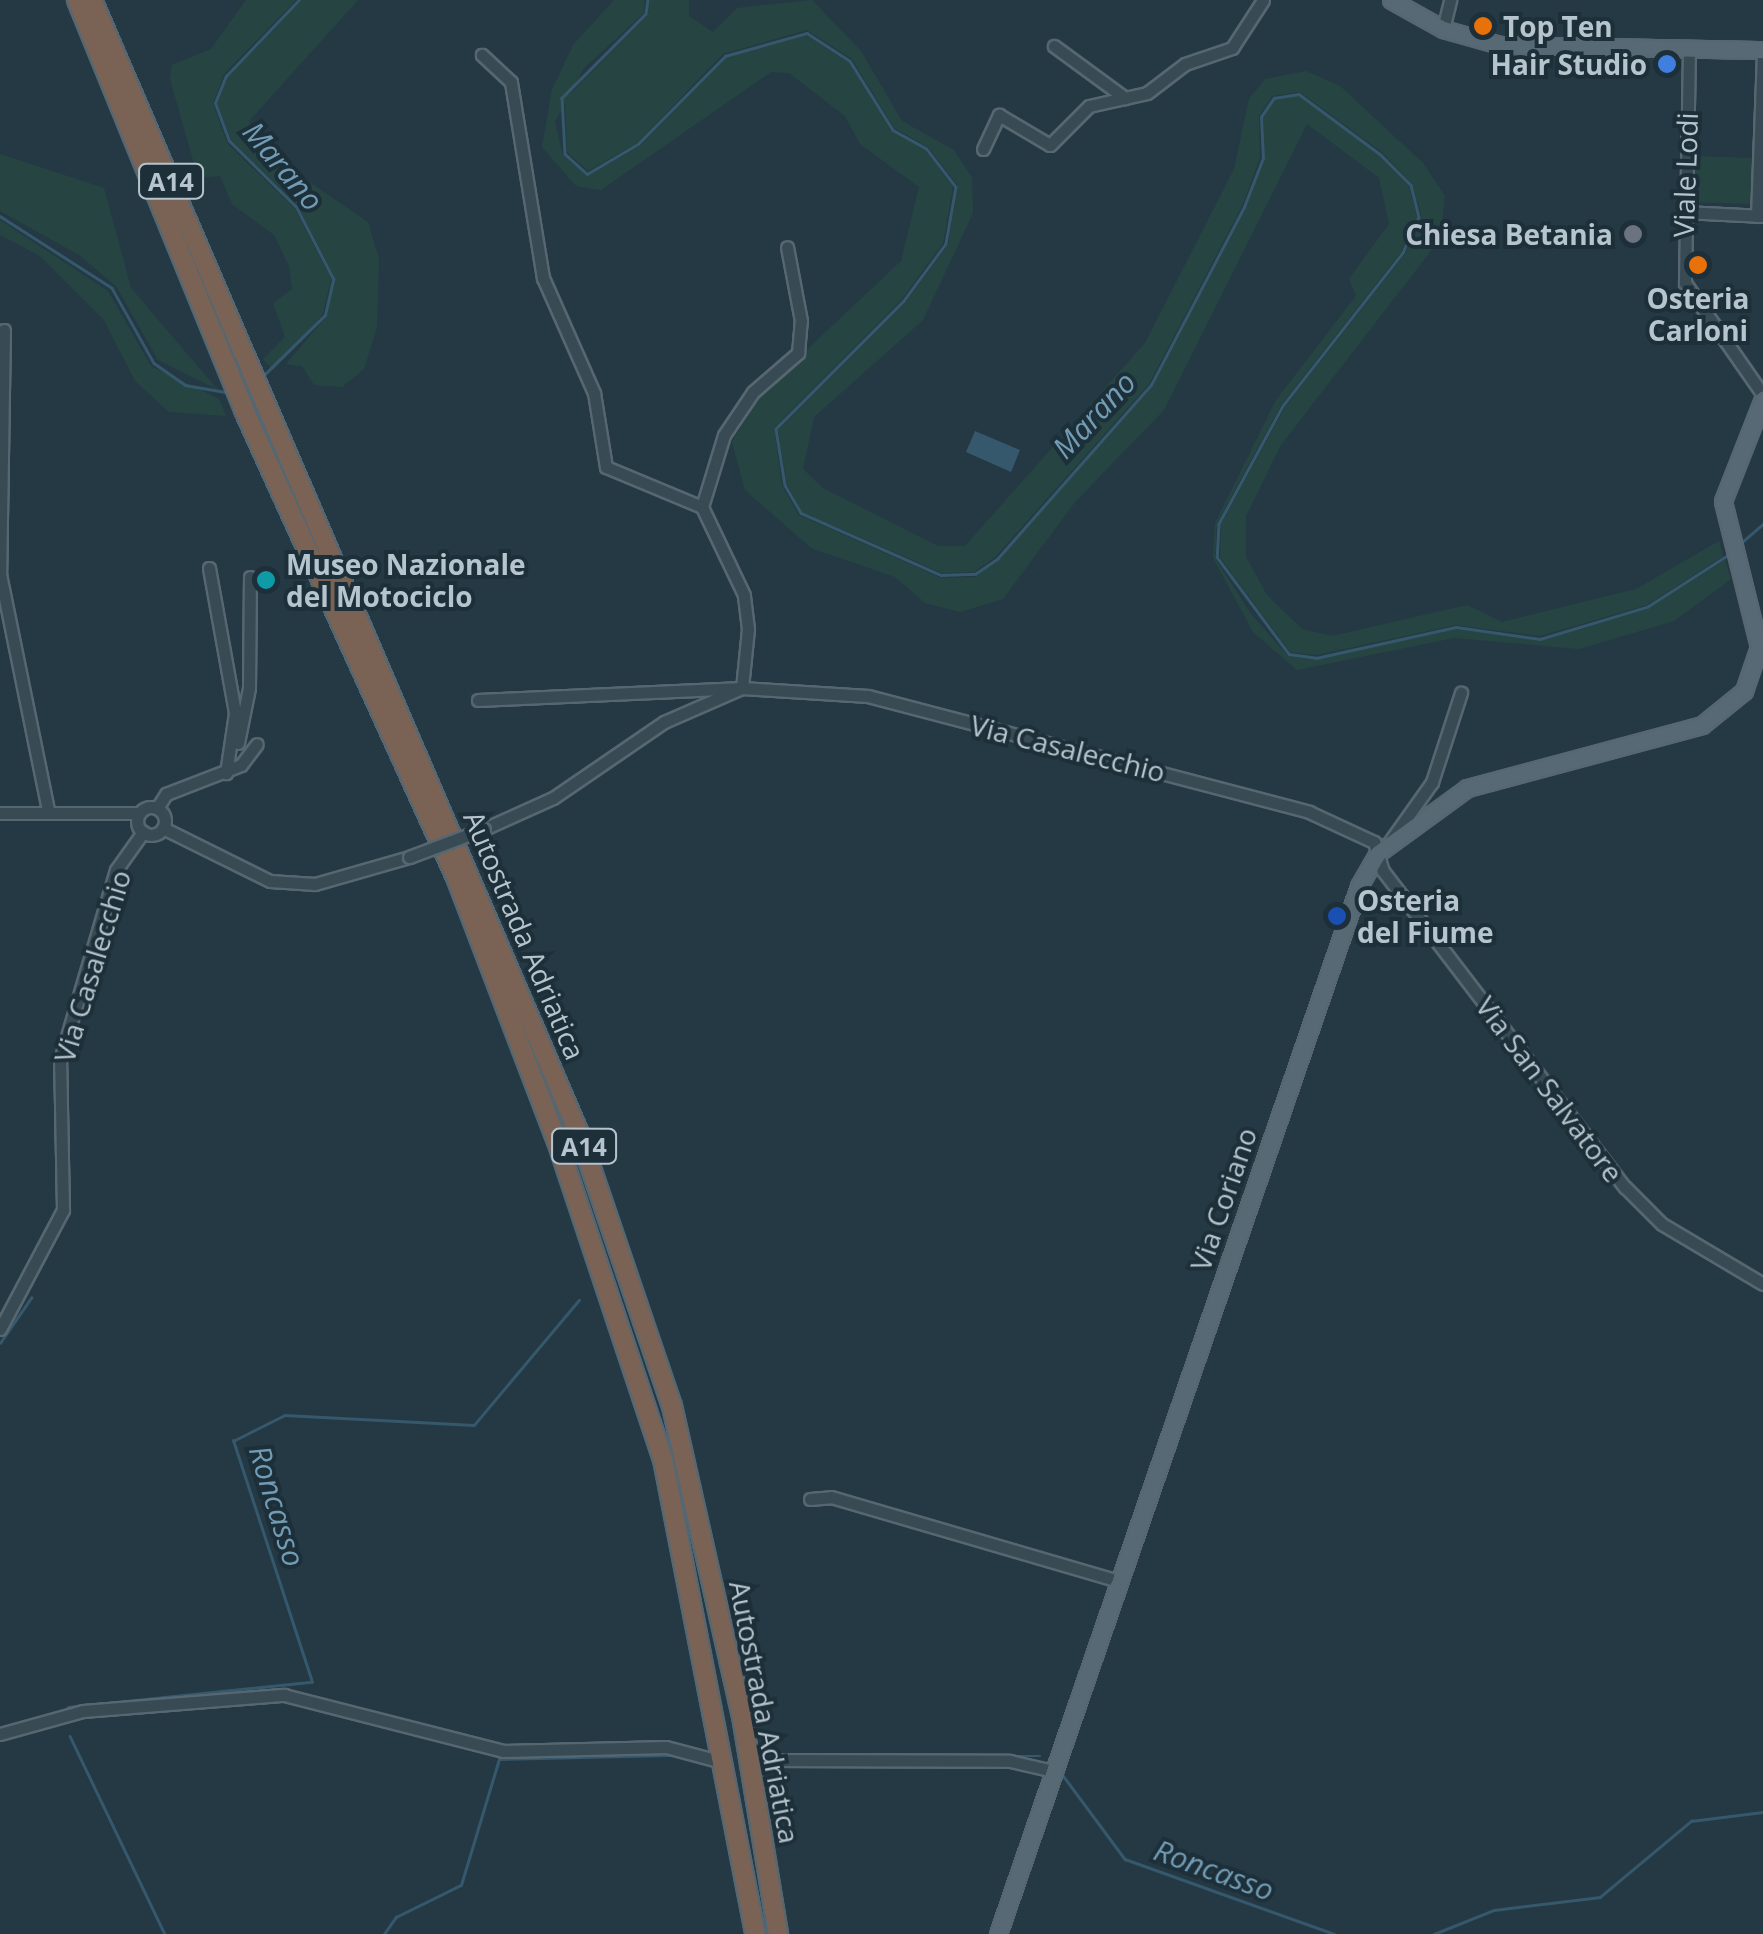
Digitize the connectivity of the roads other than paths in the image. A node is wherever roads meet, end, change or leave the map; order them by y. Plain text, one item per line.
1 (76, 0) edge
2 (92, 0) edge
3 (1263, 0) edge
4 (1392, 0) edge
5 (1450, 0) edge
6 (1443, 28) junction
7 (1054, 46) dead end
8 (1689, 50) junction
9 (1763, 50) edge
10 (482, 54) dead end
11 (1125, 98) junction
12 (983, 150) dead end
13 (1684, 212) junction
14 (1760, 216) edge
15 (787, 247) dead end
16 (4, 330) dead end
17 (1763, 397) edge
18 (702, 507) junction
19 (209, 568) dead end
20 (250, 577) dead end
21 (742, 688) junction
22 (1461, 693) dead end
23 (478, 700) dead end
24 (257, 744) dead end
25 (236, 751) junction
26 (226, 773) junction
27 (157, 808) junction
28 (48, 809) junction
29 (0, 813) edge
30 (140, 814) junction
31 (163, 828) junction
32 (143, 832) junction
33 (1384, 847) junction
34 (1763, 1284) edge
35 (0, 1329) edge
36 (810, 1499) dead end
37 (1115, 1580) junction
38 (0, 1734) edge
39 (715, 1760) dead end
40 (766, 1760) dead end
41 (1048, 1770) junction
42 (754, 1934) edge
43 (778, 1934) edge
44 (998, 1934) edge

1 - 42 highway, Autostrada Adriatica / A14
2 - 43 highway, Autostrada Adriatica / A14
3 - 11 street
4 - 6 main road
5 - 6 street
6 - 8 main road
7 - 11 street
8 - 9 main road
8 - 13 street, Viale Lodi
9 - 14 street
10 - 18 street
11 - 12 street
13 - 14 street
13 - 17 street, Viale Lodi
15 - 18 street
16 - 28 street
17 - 33 main road
18 - 21 street
19 - 25 street
20 - 25 street
21 - 23 street, Via Casalecchio
21 - 31 street, Via Casalecchio, bridge
21 - 33 street, Via Casalecchio
22 - 33 street, Via Coriano
24 - 26 street
25 - 26 street
26 - 27 street
27 - 30 street
27 - 31 street
28 - 29 street
28 - 30 street
30 - 32 street
31 - 32 street
32 - 35 street, Via Casalecchio
33 - 34 street, Via San Salvatore
33 - 37 main road, Via Coriano
36 - 37 street
37 - 41 main road, Via Coriano
38 - 39 street
40 - 41 street
41 - 44 main road, Via Coriano

